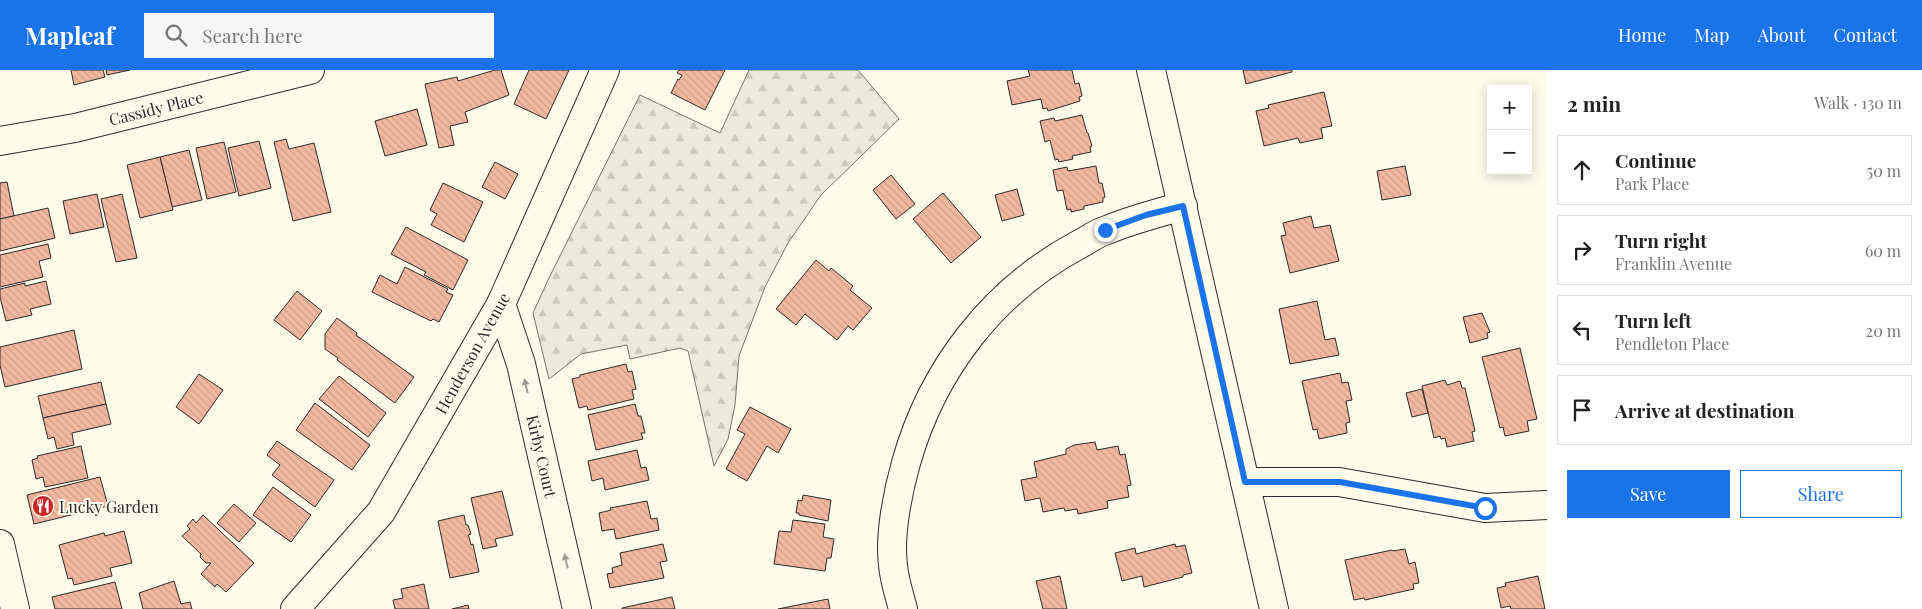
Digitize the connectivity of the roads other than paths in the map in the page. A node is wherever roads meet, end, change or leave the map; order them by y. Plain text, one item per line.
1 (310, 70) edge
2 (605, 70) edge
3 (1151, 70) edge
4 (0, 141) edge
5 (1183, 206) junction
6 (501, 304) junction
7 (1245, 482) junction
8 (1547, 505) edge
9 (0, 544) edge
10 (15, 609) edge
11 (295, 609) edge
12 (577, 609) edge
13 (902, 609) edge
14 (1274, 609) edge

1 - 4 street, Cassidy Place
2 - 6 street, Henderson Avenue
3 - 5 street
5 - 7 street
5 - 13 street
6 - 11 street, Henderson Avenue
12 -> 6 street, Kirby Court
7 - 8 street
7 - 14 street
9 - 10 street

